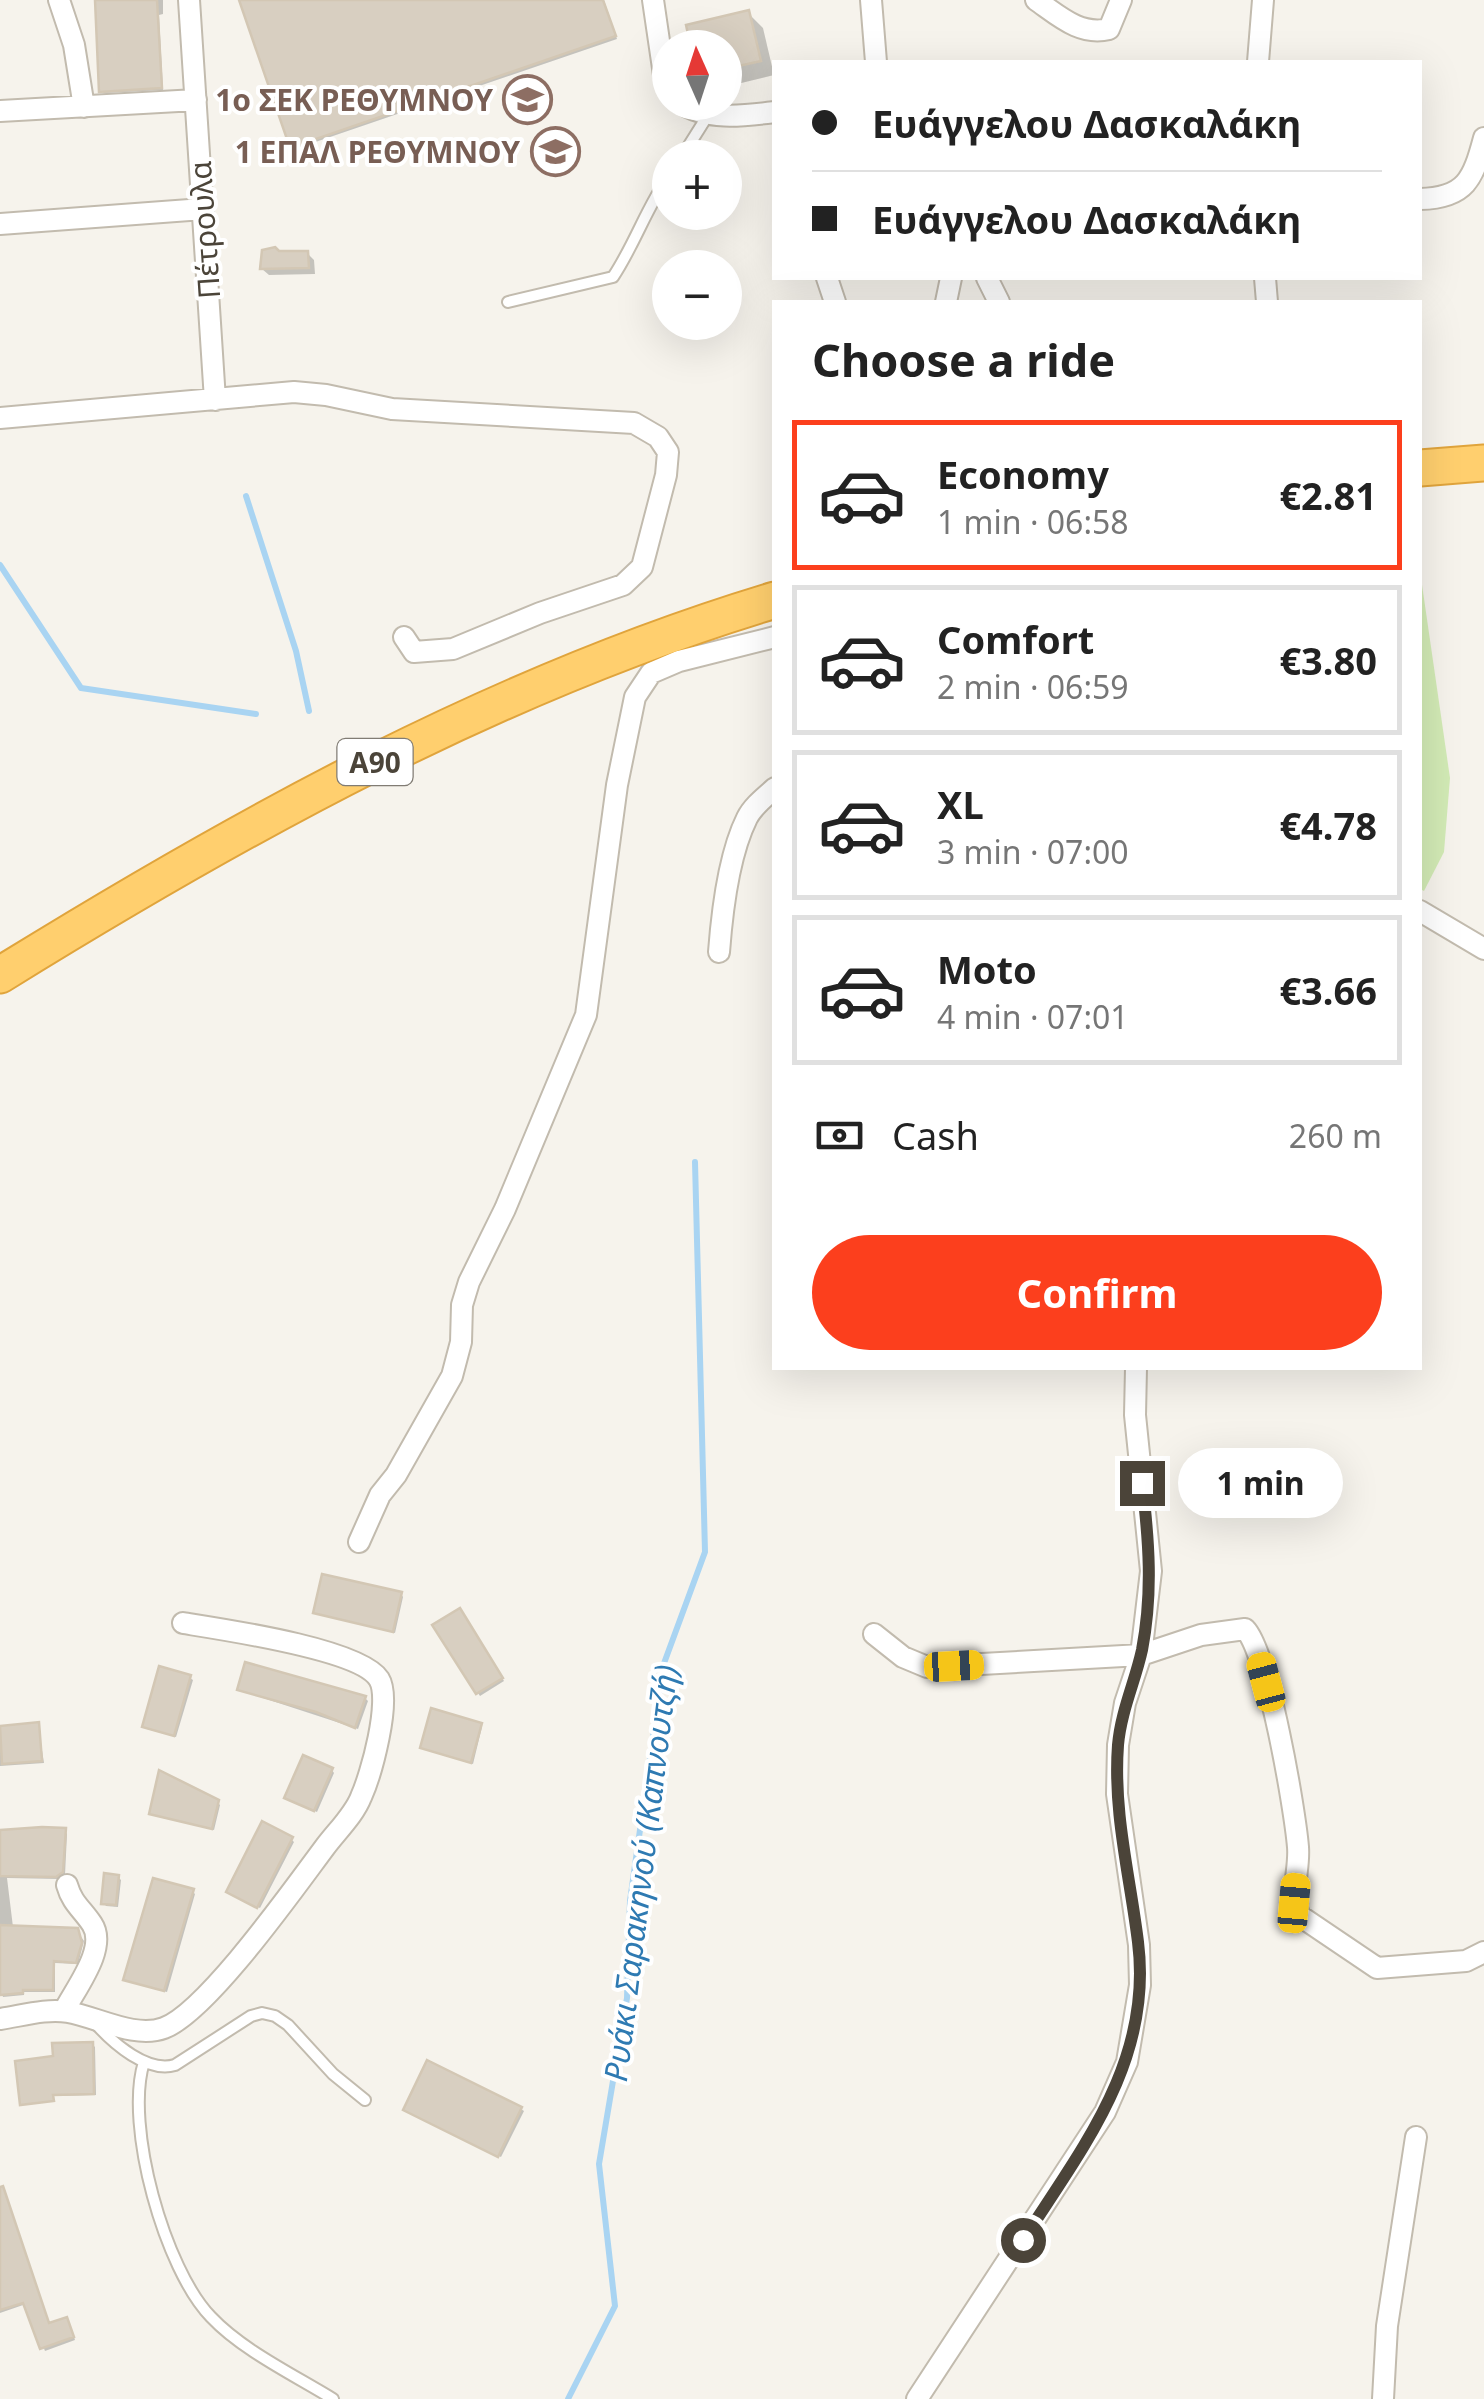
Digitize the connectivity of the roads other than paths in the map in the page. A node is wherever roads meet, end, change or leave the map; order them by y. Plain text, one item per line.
1 (59, 0) edge
2 (189, 0) edge
3 (652, 0) edge
4 (870, 0) edge
5 (1036, 0) edge
6 (1121, 0) edge
7 (1263, 0) edge
8 (657, 30) edge
9 (876, 60) edge
10 (1258, 60) edge
11 (196, 100) junction
12 (84, 107) junction
13 (0, 112) edge
14 (772, 112) edge
15 (742, 115) edge
16 (1484, 138) edge
17 (652, 199) edge
18 (1422, 200) edge
19 (203, 210) junction
20 (0, 224) edge
21 (508, 302) dead end
22 (215, 400) junction
23 (0, 418) edge
24 (1484, 462) edge
25 (1422, 468) edge
26 (772, 601) edge
27 (404, 637) dead end
28 (772, 638) edge
29 (772, 791) edge
30 (1422, 913) edge
31 (1484, 949) edge
32 (719, 952) dead end
33 (0, 976) edge
34 (1136, 1370) edge
35 (358, 1542) dead end
36 (183, 1623) dead end
37 (874, 1634) dead end
38 (1141, 1655) junction
39 (67, 1885) dead end
40 (1484, 1952) edge
41 (64, 2011) junction
42 (94, 2018) junction
43 (0, 2019) edge
44 (144, 2062) junction
45 (366, 2100) dead end
46 (1416, 2137) dead end
47 (333, 2399) edge
48 (917, 2399) edge
49 (1382, 2399) edge

1 - 12 street
2 - 11 street, Πέτρουλα
3 - 8 street
4 - 9 street
5 - 6 street
7 - 10 street
11 - 12 street
11 - 19 street, Πέτρουλα
12 - 13 street
14 - 15 street
16 - 18 street
17 - 21 lane
19 - 20 street
19 - 22 street, Πέτρουλα
22 - 23 street
22 - 27 street
24 - 25 highway
26 - 33 highway, Α90
28 - 35 street
29 - 32 street
30 - 31 street
34 - 38 street
36 - 42 street
37 - 38 street
38 - 40 street
38 - 48 street
39 - 41 street
41 - 42 street
41 - 43 street
42 - 44 lane
44 - 45 lane
44 - 47 lane
46 - 49 street

